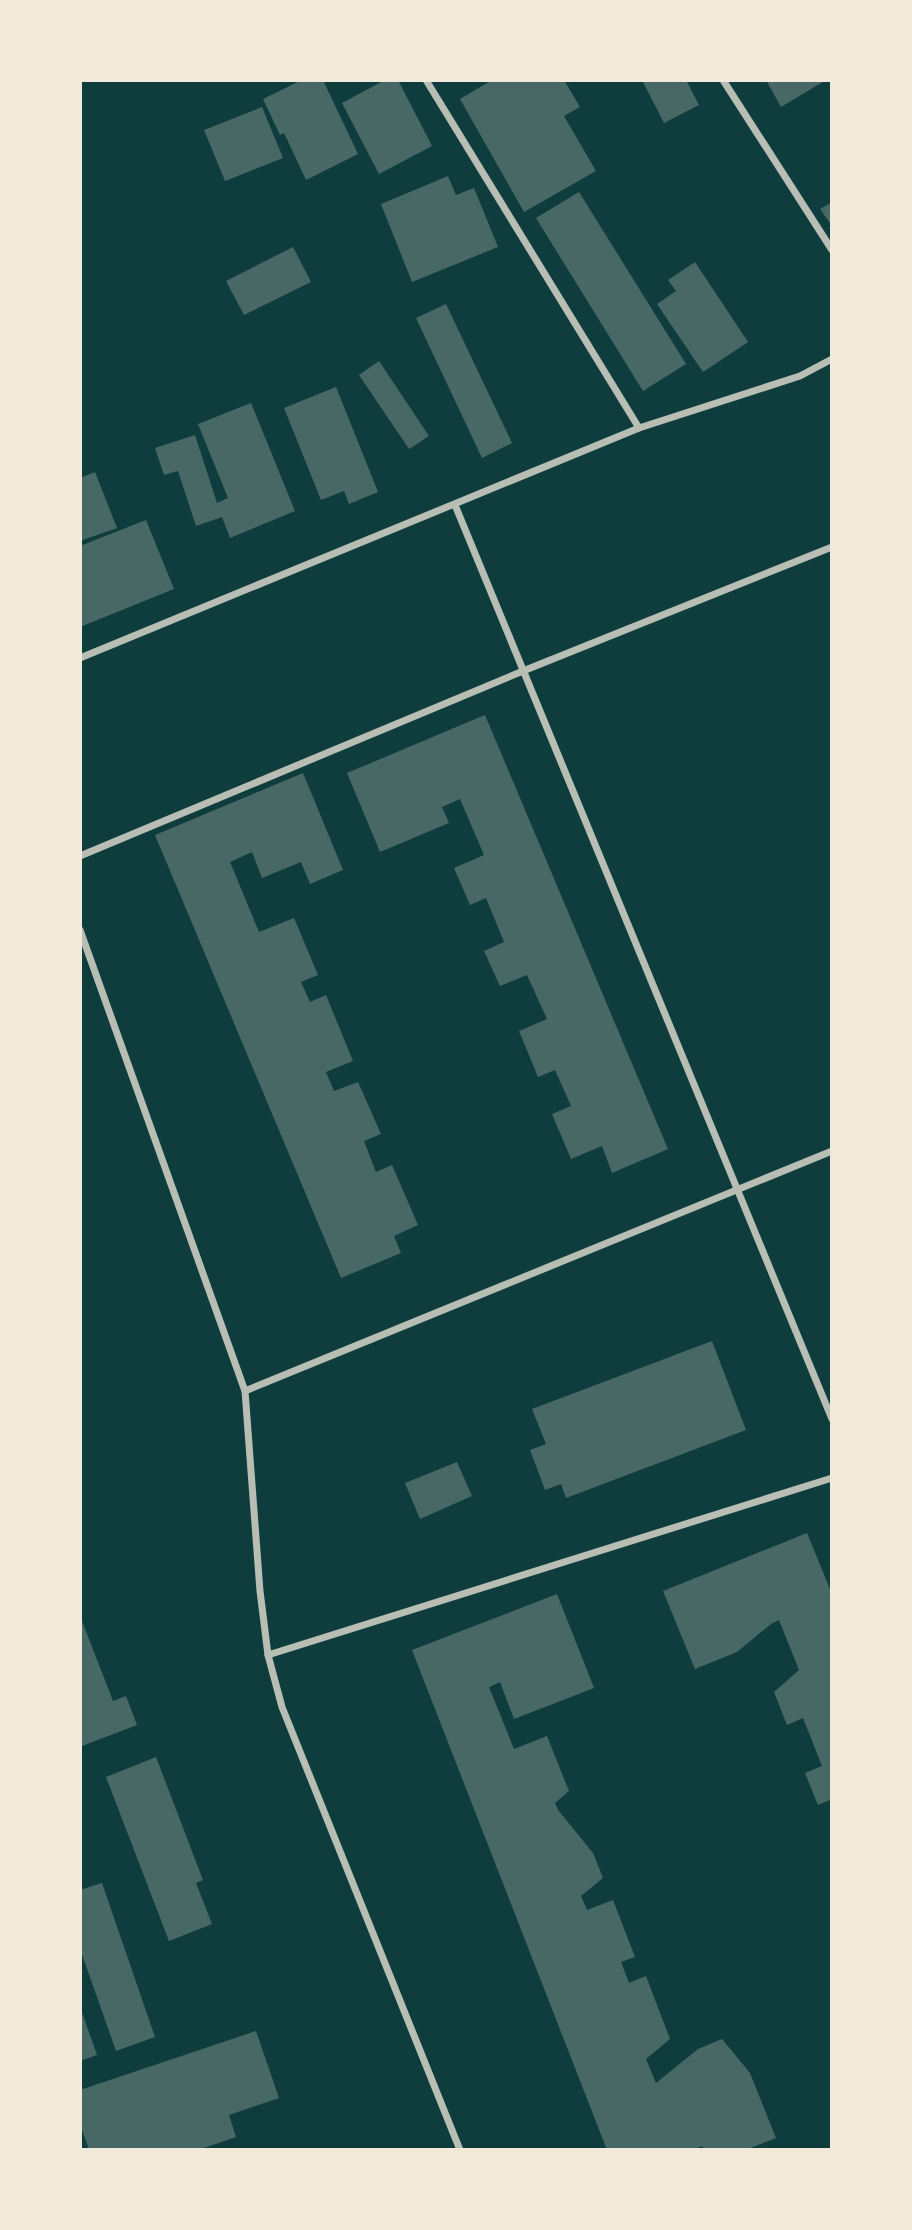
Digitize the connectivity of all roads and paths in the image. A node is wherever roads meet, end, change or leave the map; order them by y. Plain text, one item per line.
1 (426, 80) edge
2 (723, 80) edge
3 (831, 250) edge
4 (831, 359) edge
5 (639, 428) junction
6 (455, 505) junction
7 (831, 547) edge
8 (80, 658) edge
9 (523, 671) junction
10 (80, 856) edge
11 (80, 930) edge
12 (831, 1151) edge
13 (737, 1190) junction
14 (245, 1391) junction
15 (831, 1416) edge
16 (831, 1478) edge
17 (268, 1655) junction
18 (460, 2150) edge

1 - 5 street
2 - 3 street
4 - 5 street
5 - 6 street
6 - 8 street
6 - 9 street
7 - 9 street
9 - 10 street
9 - 13 street
11 - 14 street
12 - 13 street
13 - 14 street
13 - 15 street
14 - 17 street
16 - 17 street
17 - 18 street

